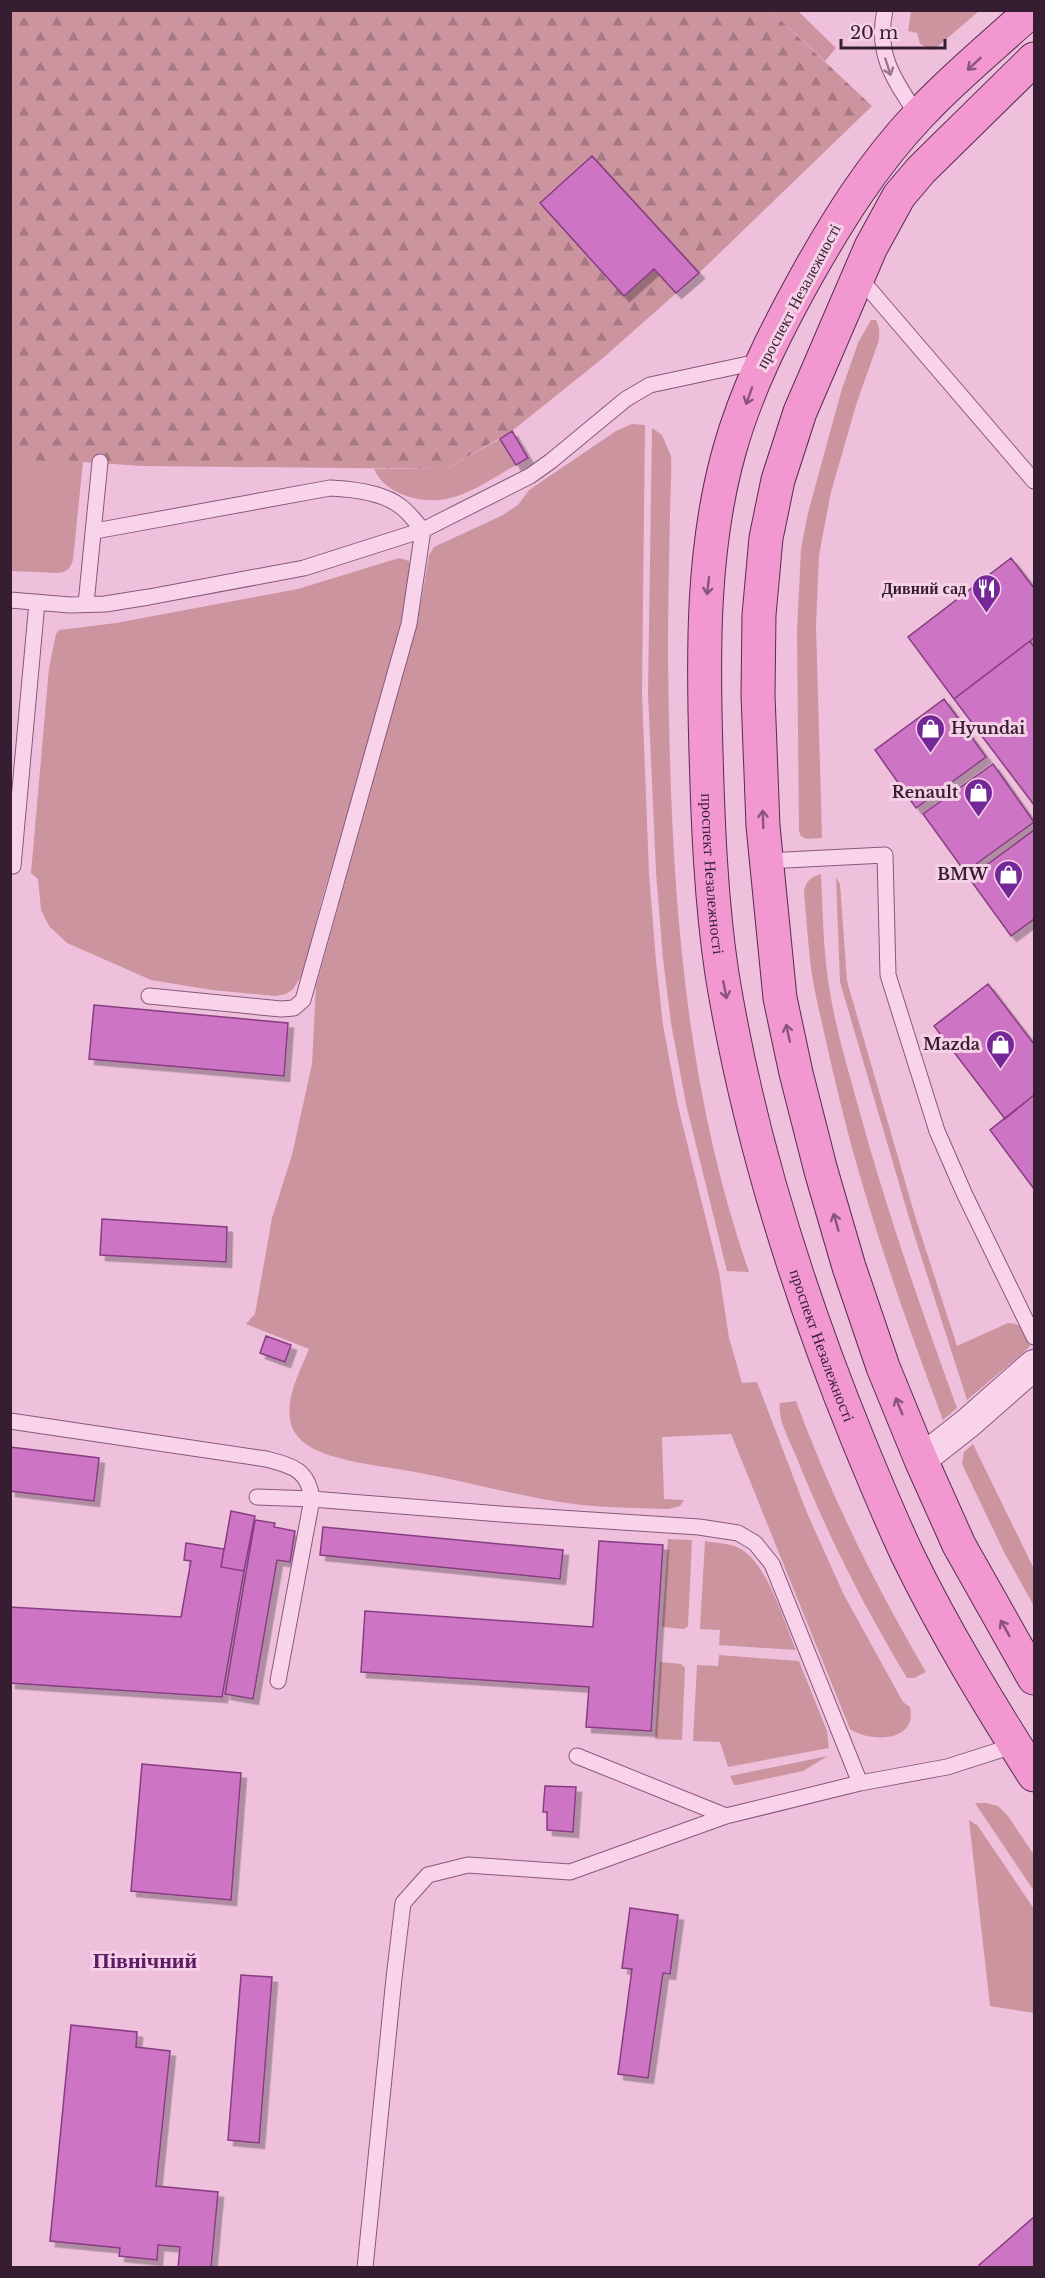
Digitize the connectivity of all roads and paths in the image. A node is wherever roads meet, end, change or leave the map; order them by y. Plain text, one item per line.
1 (885, 10) edge
2 (1032, 10) edge
3 (1035, 59) edge
4 (918, 116) junction
5 (858, 276) junction
6 (762, 362) junction
7 (100, 462) dead end
8 (1035, 481) edge
9 (423, 530) junction
10 (94, 531) junction
11 (10, 600) edge
12 (37, 602) junction
13 (86, 604) junction
14 (766, 861) junction
15 (13, 866) dead end
16 (150, 996) dead end
17 (1035, 1336) edge
18 (1035, 1365) edge
19 (11, 1421) edge
20 (921, 1460) junction
21 (257, 1497) dead end
22 (312, 1498) junction
23 (1035, 1678) edge
24 (278, 1681) dead end
25 (1016, 1745) junction
26 (577, 1756) dead end
27 (1035, 1775) edge
28 (860, 1783) junction
29 (726, 1816) junction
30 (365, 2268) edge

1 -> 4 lane
2 -> 4 main road, проспект Незалежності
3 - 5 main road
4 - 6 main road, проспект Незалежності
5 - 8 lane
14 -> 5 main road
6 - 9 lane
6 -> 25 main road, проспект Незалежності
7 - 10 lane
9 - 10 lane
9 - 13 lane
9 - 16 lane
10 - 13 lane
11 - 12 lane
12 - 13 lane
12 - 15 lane
14 - 17 lane
20 -> 14 main road
18 - 20 street
19 - 22 lane
23 -> 20 main road
21 - 22 lane
22 - 24 lane
22 - 28 lane
25 - 27 main road, проспект Незалежності
25 - 28 lane
26 - 29 lane
28 - 29 lane
29 - 30 lane

